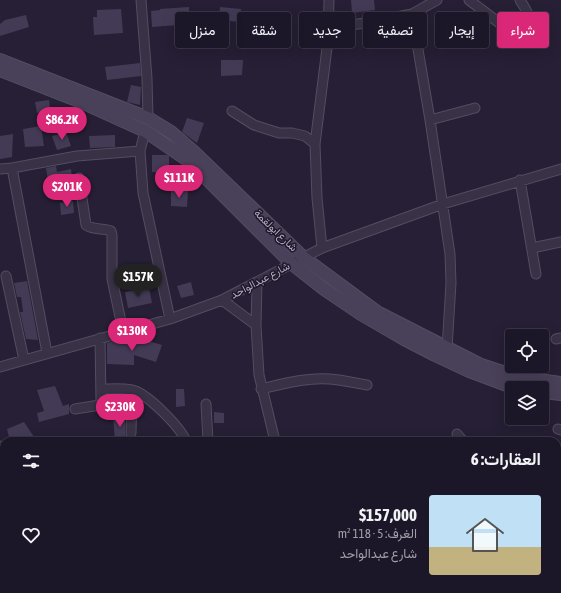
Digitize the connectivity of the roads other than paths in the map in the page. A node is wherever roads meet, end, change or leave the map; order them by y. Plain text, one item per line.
1 (141, 0) edge
2 (329, 0) edge
3 (437, 0) edge
4 (469, 0) edge
5 (520, 0) edge
6 (329, 12) edge
7 (416, 12) edge
8 (327, 48) edge
9 (418, 48) edge
10 (0, 60) edge
11 (0, 70) edge
12 (475, 108) dead end
13 (232, 111) dead end
14 (148, 118) junction
15 (430, 120) junction
16 (145, 131) junction
17 (315, 144) junction
18 (140, 151) junction
19 (12, 168) junction
20 (0, 169) edge
21 (561, 169) edge
22 (79, 178) dead end
23 (520, 180) junction
24 (443, 204) junction
25 (561, 242) edge
26 (322, 248) junction
27 (532, 248) junction
28 (304, 258) junction
29 (291, 263) junction
30 (536, 274) dead end
31 (6, 276) dead end
32 (257, 282) junction
33 (222, 300) junction
34 (170, 319) junction
35 (256, 325) junction
36 (123, 332) junction
37 (100, 338) junction
38 (447, 348) junction
39 (47, 353) junction
40 (24, 360) junction
41 (0, 367) edge
42 (561, 383) edge
43 (505, 384) edge
44 (367, 385) dead end
45 (101, 389) junction
46 (261, 389) junction
47 (132, 390) junction
48 (549, 393) edge
49 (561, 394) edge
50 (206, 404) dead end
51 (75, 409) dead end
52 (131, 433) dead end
53 (184, 437) edge
54 (208, 437) edge
55 (274, 437) edge

1 - 14 street
2 - 6 street
3 - 7 street
4 - 5 street
8 - 17 street
9 - 15 street
10 - 14 street, شارع ابولقمة
11 - 16 street, شارع ابولقمة
12 - 15 street
13 - 17 street
14 - 28 street, شارع ابولقمة
15 - 24 street
16 - 18 street
16 - 29 street, شارع ابولقمة
17 - 26 street
18 - 19 street
18 - 34 street
19 - 20 street
19 - 39 street
21 - 23 street, شارع عبدالواحد
22 - 36 street
23 - 24 street, شارع عبدالواحد
23 - 27 street
24 - 26 street, شارع عبدالواحد
24 - 38 street
25 - 27 street
26 - 28 street, شارع عبدالواحد
27 - 30 street
28 - 29 street, شارع عبدالواحد
28 - 38 street, شارع ابولقمة
29 - 32 street, شارع عبدالواحد
29 - 43 street, شارع ابولقمة
31 - 40 street
32 - 33 street, شارع عبدالواحد
32 - 35 street
33 - 34 street, شارع عبدالواحد
33 - 35 street
34 - 36 street, شارع عبدالواحد
35 - 46 street
36 - 37 street, شارع عبدالواحد
37 - 39 street, شارع عبدالواحد
37 - 45 street
38 - 42 street, شارع ابولقمة
39 - 40 street, شارع عبدالواحد
40 - 41 street, شارع عبدالواحد
44 - 46 street
45 - 47 street
45 - 51 street
46 - 55 street
47 - 52 street
47 - 53 street
48 - 49 street
50 - 54 street

